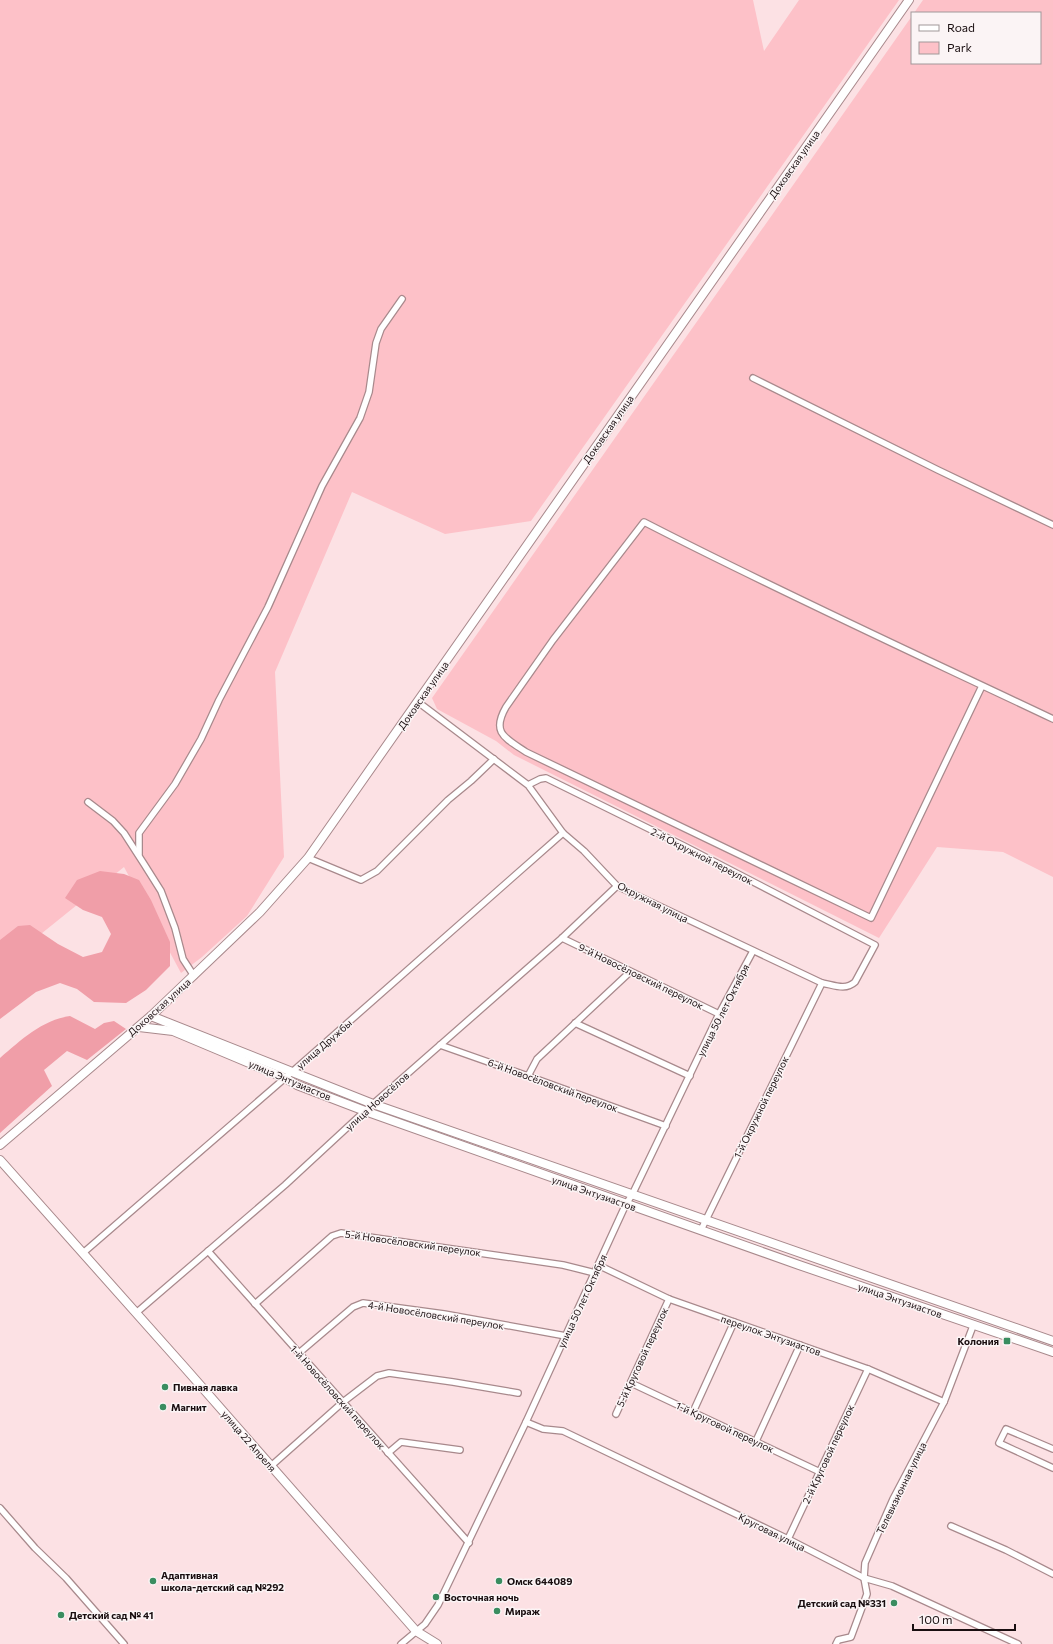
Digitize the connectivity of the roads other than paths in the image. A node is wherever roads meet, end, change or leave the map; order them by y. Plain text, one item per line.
1 (909, 0) edge
2 (402, 299) dead end
3 (753, 378) dead end
4 (1053, 525) edge
5 (982, 686) junction
6 (418, 702) junction
7 (1053, 719) edge
8 (494, 759) junction
9 (528, 785) junction
10 (88, 802) dead end
11 (563, 833) junction
12 (139, 854) junction
13 (308, 858) junction
14 (617, 886) junction
15 (562, 938) junction
16 (875, 945) joint
17 (753, 951) junction
18 (630, 972) junction
19 (194, 976) junction
20 (822, 983) junction
21 (719, 1014) junction
22 (151, 1016) junction
23 (575, 1023) junction
24 (139, 1027) junction
25 (440, 1045) junction
26 (292, 1072) junction
27 (528, 1076) junction
28 (690, 1076) junction
29 (285, 1078) junction
30 (373, 1104) junction
31 (365, 1111) junction
32 (666, 1126) junction
33 (0, 1145) edge
34 (0, 1160) edge
35 (632, 1195) junction
36 (626, 1204) junction
37 (706, 1220) junction
38 (701, 1230) junction
39 (208, 1251) junction
40 (83, 1253) junction
41 (598, 1265) junction
42 (595, 1273) junction
43 (669, 1300) junction
44 (255, 1304) junction
45 (136, 1313) junction
46 (734, 1322) junction
47 (973, 1326) junction
48 (566, 1336) junction
49 (1053, 1341) edge
50 (800, 1345) junction
51 (1053, 1352) edge
52 (299, 1353) junction
53 (868, 1369) junction
54 (631, 1383) junction
55 (518, 1393) dead end
56 (343, 1402) junction
57 (944, 1402) junction
58 (693, 1412) junction
59 (616, 1414) dead end
60 (526, 1422) junction
61 (756, 1441) junction
62 (1053, 1449) edge
63 (460, 1450) dead end
64 (388, 1453) junction
65 (271, 1466) junction
66 (1053, 1468) edge
67 (820, 1472) junction
68 (0, 1508) edge
69 (952, 1526) dead end
70 (788, 1539) junction
71 (469, 1543) junction
72 (1053, 1574) edge
73 (864, 1578) junction
74 (416, 1631) junction
75 (124, 1644) edge
76 (401, 1644) edge
77 (437, 1644) edge
78 (836, 1644) edge
79 (1018, 1644) edge

1 - 6 main road, Доковская улица
2 - 12 street
3 - 4 street
5 - 5 street
5 - 7 street
6 - 8 street, Окружная улица
6 - 13 main road, Доковская улица
8 - 9 street, Окружная улица
8 - 13 street
9 - 11 street, Окружная улица
9 - 16 street, 2-й Окружной переулок
10 - 12 street
11 - 14 street, Окружная улица
11 - 26 street, улица Дружбы
12 - 19 street
13 - 19 main road, Доковская улица
14 - 15 street, улица Новосёлов
14 - 17 street, Окружная улица
15 - 18 street, 9-й Новосёловский переулок
15 - 25 street, улица Новосёлов
16 - 20 street, Окружная улица
17 - 20 street, Окружная улица
17 - 21 street, улица 50 лет Октября
18 - 21 street, 9-й Новосёловский переулок
18 - 23 street
19 - 22 main road, Доковская улица
20 - 37 street, 1-й Окружной переулок
21 - 28 street, улица 50 лет Октября
22 - 24 main road, Доковская улица
22 - 26 main road, улица Энтузиастов
23 - 27 street
23 - 28 street
24 - 29 main road, улица Энтузиастов
24 - 33 main road, Доковская улица
25 - 27 street, 6-й Новосёловский переулок
25 - 30 street, улица Новосёлов
26 - 29 street, улица Дружбы
26 - 30 main road, улица Энтузиастов
27 - 32 street, 6-й Новосёловский переулок
28 - 32 street, улица 50 лет Октября
29 - 31 main road, улица Энтузиастов
29 - 40 street, улица Дружбы
30 - 31 street, улица Новосёлов
30 - 35 main road, улица Энтузиастов
31 - 36 main road, улица Энтузиастов
31 - 39 street, улица Новосёлов
32 - 35 street, улица 50 лет Октября
34 - 40 main road, улица 22 Апреля
35 - 36 street, улица 50 лет Октября
35 - 37 main road, улица Энтузиастов
36 - 38 main road, улица Энтузиастов
36 - 41 street, улица 50 лет Октября
37 - 38 street, 1-й Окружной переулок
37 - 49 main road, улица Энтузиастов
38 - 47 main road, улица Энтузиастов
39 - 44 street, 1-й Новосёловский переулок
39 - 45 street, улица Новосёлов
40 - 45 main road, улица 22 Апреля
41 - 42 street, улица 50 лет Октября
41 - 43 street, переулок Энтузиастов
42 - 44 street, 5-й Новосёловский переулок
42 - 48 street, улица 50 лет Октября
43 - 46 street, переулок Энтузиастов
43 - 54 street, 5-й Круговой переулок
44 - 52 street, 1-й Новосёловский переулок
45 - 65 main road, улица 22 Апреля
46 - 50 street, переулок Энтузиастов
46 - 58 street
47 - 51 main road, улица Энтузиастов
47 - 57 street, Телевизионная улица
48 - 52 street, 4-й Новосёловский переулок
48 - 60 street, улица 50 лет Октября
50 - 53 street, переулок Энтузиастов
50 - 61 street
52 - 56 street, 1-й Новосёловский переулок
53 - 57 street, переулок Энтузиастов
53 - 67 street, 2-й Круговой переулок
54 - 58 street, 1-й Круговой переулок
54 - 59 street, 5-й Круговой переулок
55 - 56 street
56 - 64 street, 1-й Новосёловский переулок
56 - 65 street
57 - 73 street, Телевизионная улица
58 - 61 street, 1-й Круговой переулок
60 - 70 street, Круговая улица
60 - 71 street, улица 50 лет Октября
61 - 67 street, 1-й Круговой переулок
62 - 66 street
63 - 64 street
64 - 71 street, 1-й Новосёловский переулок
65 - 74 main road, улица 22 Апреля
67 - 70 street, 2-й Круговой переулок
68 - 75 street
69 - 72 street
70 - 73 street, Круговая улица
71 - 74 street, улица 50 лет Октября
73 - 78 street, Телевизионная улица
73 - 79 street, Круговая улица
74 - 76 street, улица 50 лет Октября
74 - 77 main road, улица 22 Апреля

